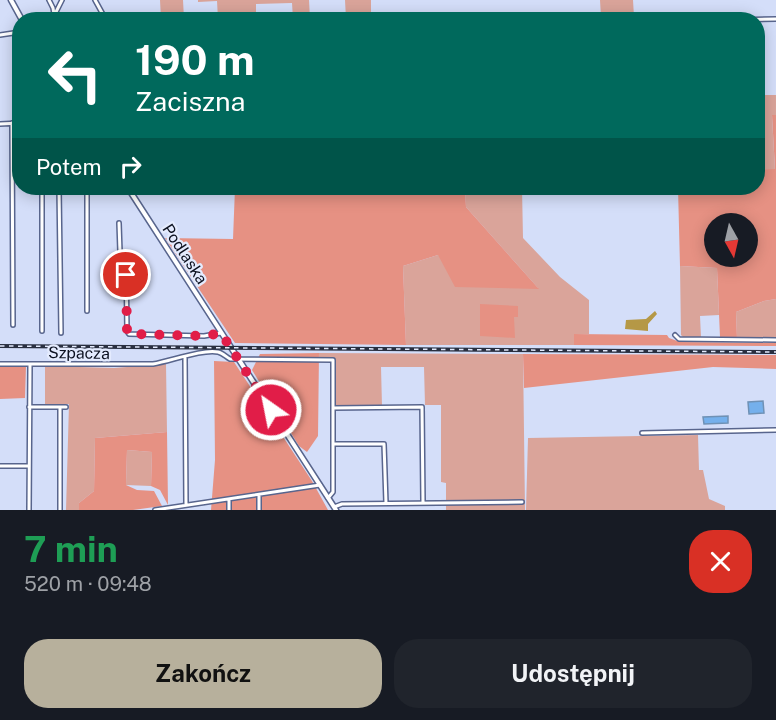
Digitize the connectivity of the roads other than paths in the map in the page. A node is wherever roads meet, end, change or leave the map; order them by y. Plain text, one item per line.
1 (12, 123) edge
2 (0, 124) edge
3 (12, 195) edge
4 (42, 195) edge
5 (59, 195) edge
6 (87, 195) edge
7 (132, 195) edge
8 (119, 223) dead end
9 (87, 311) dead end
10 (13, 325) dead end
11 (42, 331) dead end
12 (61, 333) dead end
13 (221, 333) junction
14 (675, 335) dead end
15 (776, 340) edge
16 (185, 358) junction
17 (237, 358) junction
18 (0, 364) edge
19 (30, 364) junction
20 (28, 407) junction
21 (60, 407) junction
22 (66, 407) dead end
23 (333, 408) junction
24 (776, 430) edge
25 (642, 433) dead end
26 (333, 444) junction
27 (0, 466) edge
28 (29, 466) junction
29 (320, 485) junction
30 (259, 495) junction
31 (328, 498) junction
32 (229, 499) junction
33 (403, 502) junction
34 (423, 502) junction
35 (522, 502) dead end
36 (386, 503) junction
37 (186, 505) junction
38 (335, 508) edge
39 (29, 510) edge
40 (60, 510) edge
41 (155, 510) edge
42 (229, 510) edge
43 (259, 510) edge
44 (403, 510) edge

1 - 2 street
3 - 10 street
4 - 11 street
5 - 12 street
6 - 9 street
7 - 13 street, Podlaska
8 - 13 street
13 - 17 street, Podlaska
14 - 15 street
16 - 17 street, Szpacza
16 - 19 street, Szpacza
16 - 37 street
17 - 23 street, Szpacza
17 - 29 street, Podlaska
18 - 19 street, Szpacza
19 - 20 street
20 - 21 street
20 - 28 street
21 - 22 street
21 - 40 street
23 - 26 street
23 - 34 street
24 - 25 street
26 - 31 street
26 - 36 street
27 - 28 street
28 - 39 street
29 - 30 street
29 - 31 street, Podlaska
30 - 32 street
30 - 43 street
31 - 38 street, Podlaska
32 - 37 street
32 - 42 street
33 - 34 street
33 - 36 street
33 - 44 street
34 - 35 street
36 - 38 street
37 - 41 street

